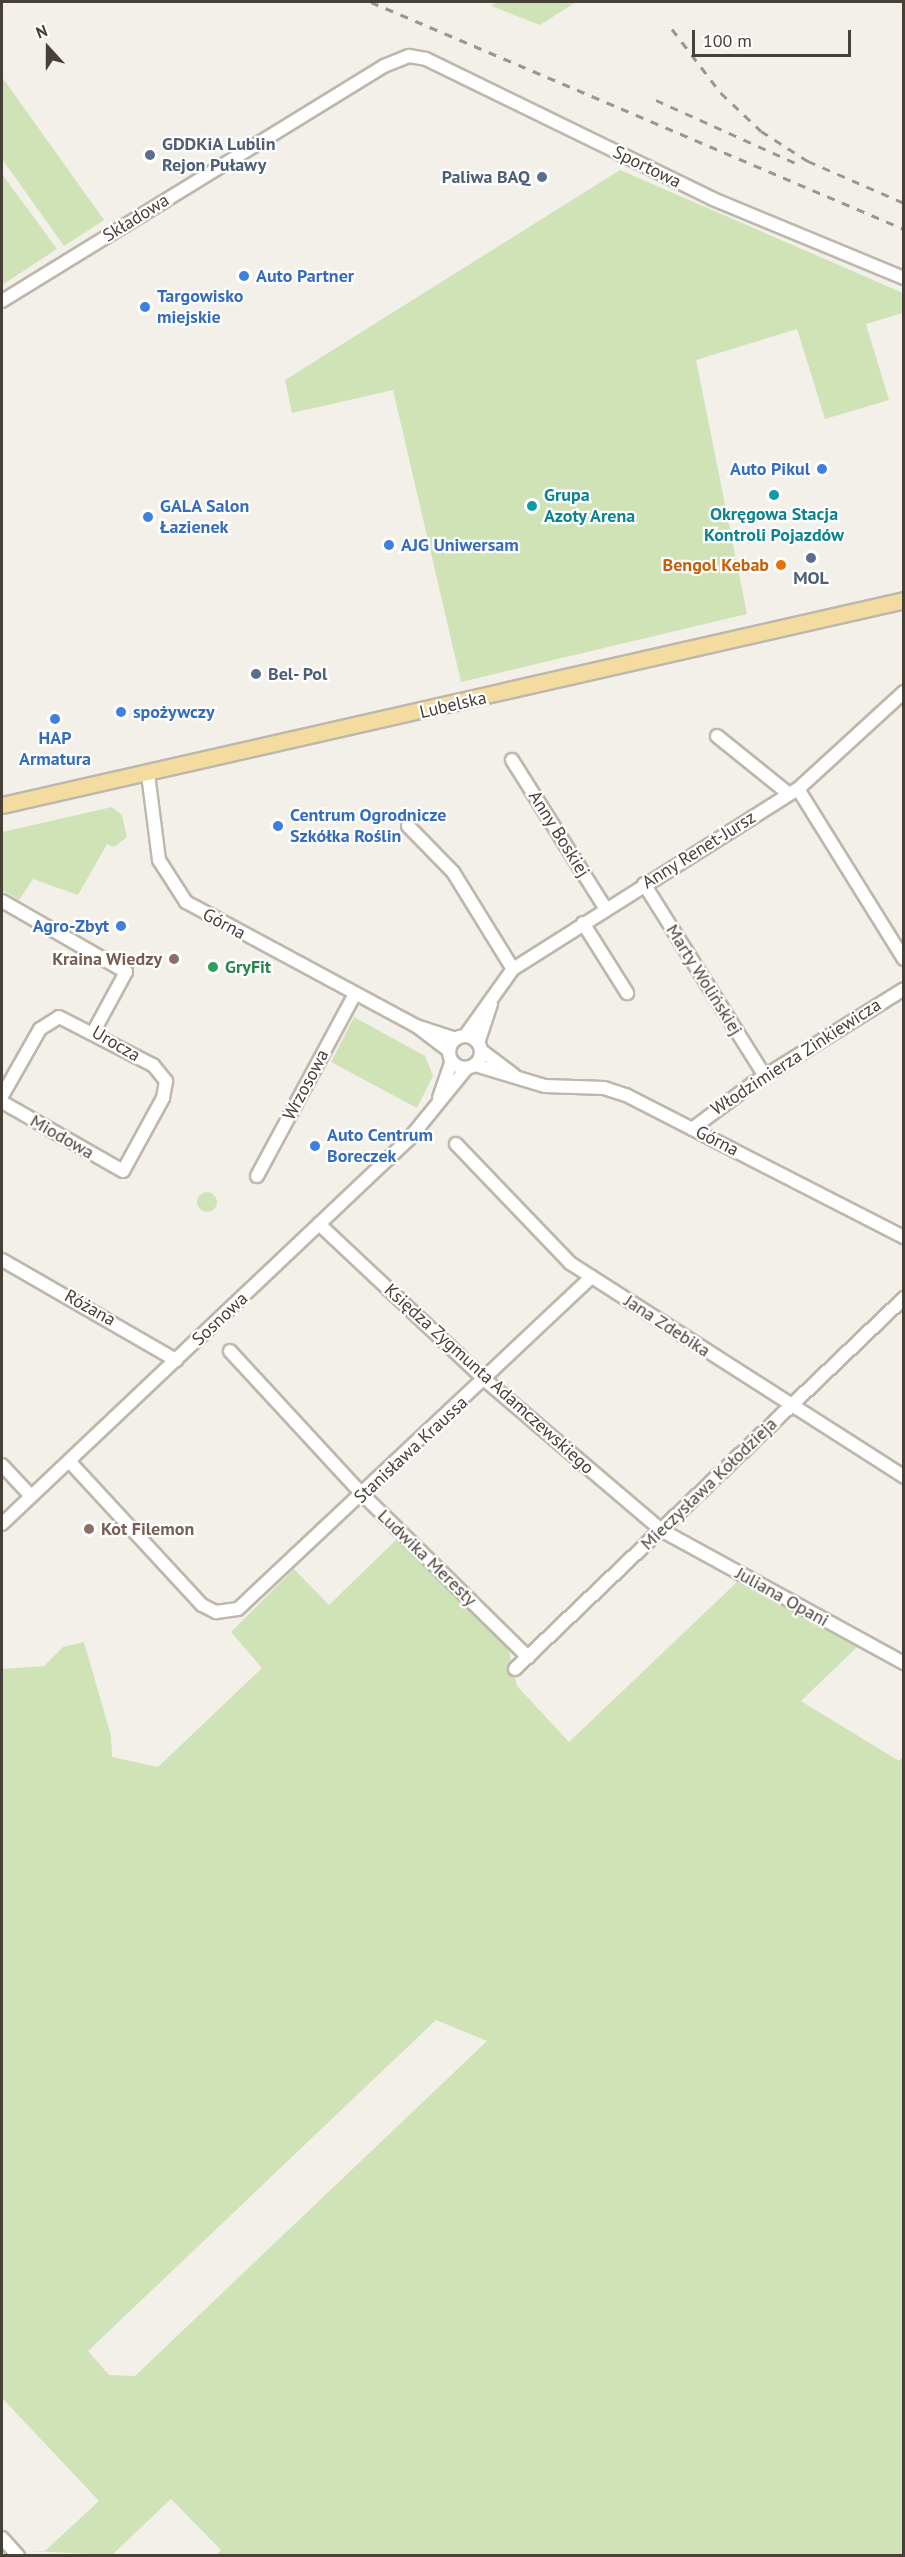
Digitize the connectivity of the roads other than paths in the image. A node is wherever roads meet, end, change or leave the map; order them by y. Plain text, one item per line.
1 (393, 60) joint
2 (903, 278) edge
3 (2, 301) edge
4 (903, 600) edge
5 (903, 692) edge
6 (717, 736) dead end
7 (512, 760) dead end
8 (148, 774) junction
9 (794, 792) junction
10 (2, 805) edge
11 (408, 826) dead end
12 (644, 884) junction
13 (2, 901) edge
14 (606, 909) junction
15 (583, 922) junction
16 (903, 959) edge
17 (513, 969) junction
18 (903, 988) edge
19 (627, 993) dead end
20 (355, 994) junction
21 (491, 1002) junction
22 (416, 1026) junction
23 (94, 1031) junction
24 (461, 1038) junction
25 (480, 1047) junction
26 (451, 1056) junction
27 (471, 1067) junction
28 (765, 1076) junction
29 (520, 1080) junction
30 (2, 1096) edge
31 (2, 1102) edge
32 (434, 1110) junction
33 (692, 1129) junction
34 (456, 1144) dead end
35 (123, 1171) joint
36 (257, 1176) dead end
37 (319, 1224) junction
38 (903, 1237) edge
39 (2, 1260) edge
40 (592, 1277) junction
41 (903, 1298) edge
42 (230, 1351) dead end
43 (176, 1360) junction
44 (485, 1380) junction
45 (791, 1406) junction
46 (69, 1461) junction
47 (2, 1465) edge
48 (11, 1475) junction
49 (903, 1477) edge
50 (2, 1485) edge
51 (362, 1494) junction
52 (31, 1496) junction
53 (2, 1524) edge
54 (661, 1530) junction
55 (528, 1657) junction
56 (903, 1663) edge
57 (515, 1669) dead end
58 (2, 2538) edge
59 (18, 2556) edge

1 - 2 street, Sportowa
1 - 3 street, Składowa
4 - 8 main road, Lubelska
5 - 9 street, Anny Renet-Jursz
6 - 9 street
7 - 14 street, Anny Boskiej
8 - 10 main road, Lubelska
8 - 20 street, Górna
9 - 12 street, Anny Renet-Jursz
9 - 16 street
11 - 17 street
12 - 14 street, Anny Renet-Jursz
12 - 28 street, Marty Wolińskiej
13 - 23 street
14 - 15 street, Anny Renet-Jursz
15 - 17 street, Anny Renet-Jursz
15 - 19 street
17 - 21 street, Anny Renet-Jursz
18 - 28 street, Włodzimierza Zinkiewicza
20 - 22 street, Górna
20 - 36 street, Wrzosowa
21 - 24 street, Anny Renet-Jursz
21 - 25 street, Anny Renet-Jursz
22 - 24 street, Górna
22 - 26 street, Górna
23 - 30 street, Urocza
23 - 35 street, Urocza
24 - 25 street, Górna
24 - 26 street, Anny Renet-Jursz
25 - 27 street, Anny Renet-Jursz
25 - 29 street
26 - 27 street, Górna
26 - 32 street, Sosnowa
27 - 29 street, Górna
27 - 32 street, Sosnowa
28 - 33 street, Włodzimierza Zinkiewicza
29 - 33 street, Górna
31 - 35 street, Miodowa
32 - 37 street, Sosnowa
33 - 38 street, Górna
34 - 40 street, Jana Zdebika
37 - 43 street, Sosnowa
37 - 44 street, Księdza Zygmunta Adamczewskiego
39 - 43 street, Różana
40 - 44 street, Stanisława Kraussa
40 - 45 street, Jana Zdebika
41 - 45 street, Mieczysława Kołodzieja
42 - 51 street, Ludwika Meresty
43 - 46 street, Sosnowa
44 - 51 street, Stanisława Kraussa
44 - 54 street, Księdza Zygmunta Adamczewskiego
45 - 49 street, Jana Zdebika
45 - 54 street, Mieczysława Kołodzieja
46 - 51 street, Stanisława Kraussa
46 - 52 street, Sosnowa
47 - 48 street
48 - 50 street
48 - 52 street
51 - 55 street, Ludwika Meresty
52 - 53 street, Sosnowa
54 - 55 street, Mieczysława Kołodzieja
54 - 56 street, Juliana Opani
55 - 57 street, Mieczysława Kołodzieja
58 - 59 street

